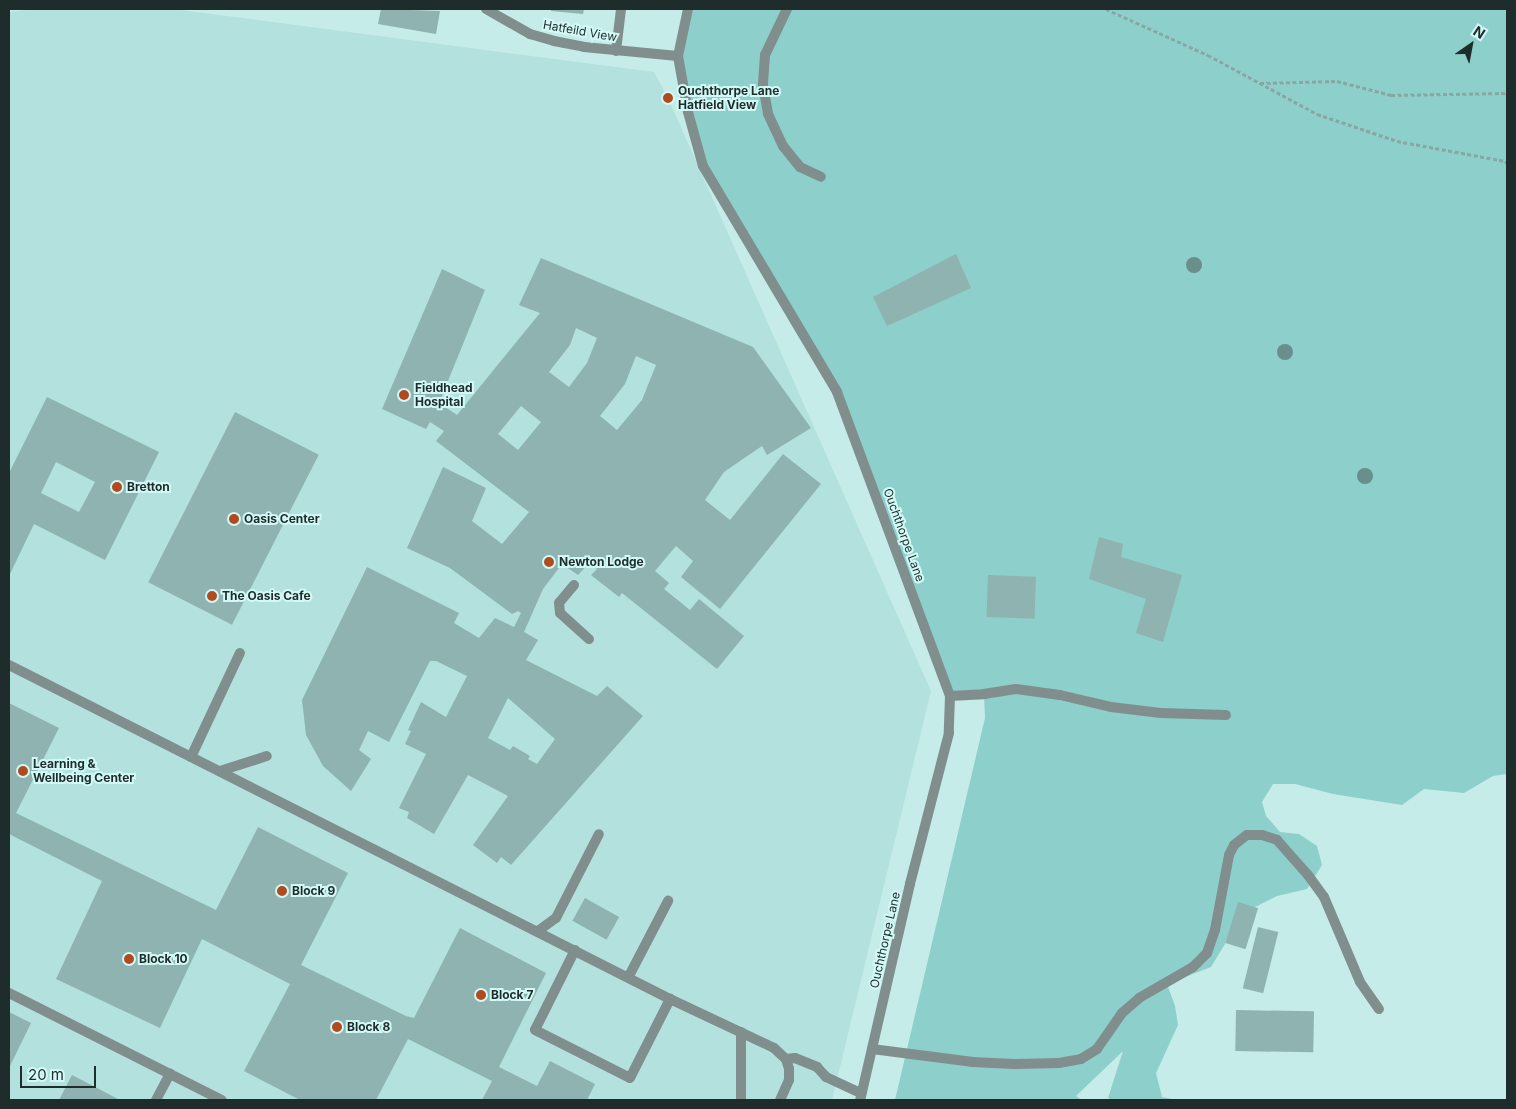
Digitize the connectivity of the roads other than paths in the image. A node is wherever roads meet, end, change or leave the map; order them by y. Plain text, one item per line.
1 (486, 9) edge
2 (621, 9) edge
3 (688, 9) edge
4 (787, 9) edge
5 (616, 51) junction
6 (678, 56) junction
7 (821, 177) dead end
8 (574, 585) dead end
9 (589, 638) dead end
10 (240, 653) dead end
11 (9, 666) edge
12 (950, 696) junction
13 (1226, 714) dead end
14 (267, 756) dead end
15 (191, 757) junction
16 (220, 771) junction
17 (599, 834) dead end
18 (668, 902) dead end
19 (538, 931) junction
20 (575, 950) junction
21 (629, 976) junction
22 (9, 993) edge
23 (670, 999) junction
24 (1378, 1008) dead end
25 (741, 1032) junction
26 (872, 1049) junction
27 (786, 1059) junction
28 (170, 1074) junction
29 (860, 1097) edge
30 (156, 1100) edge
31 (222, 1100) edge
32 (741, 1100) edge
33 (780, 1100) edge

1 - 5 street, Hatfeild View
2 - 5 street
3 - 6 street, Ouchthorpe Lane
4 - 7 street
5 - 6 street, Hatfeild View
6 - 12 street, Ouchthorpe Lane
8 - 9 street
10 - 15 street
11 - 15 street
12 - 13 street
12 - 26 street, Ouchthorpe Lane
14 - 16 street
15 - 16 street
16 - 19 street
17 - 19 street
18 - 21 street
19 - 20 street
20 - 21 street
20 - 23 street
21 - 23 street
22 - 28 street
23 - 25 street
24 - 26 street
25 - 27 street
25 - 32 street
26 - 29 street, Ouchthorpe Lane
27 - 29 street
27 - 33 street
28 - 30 street
28 - 31 street

